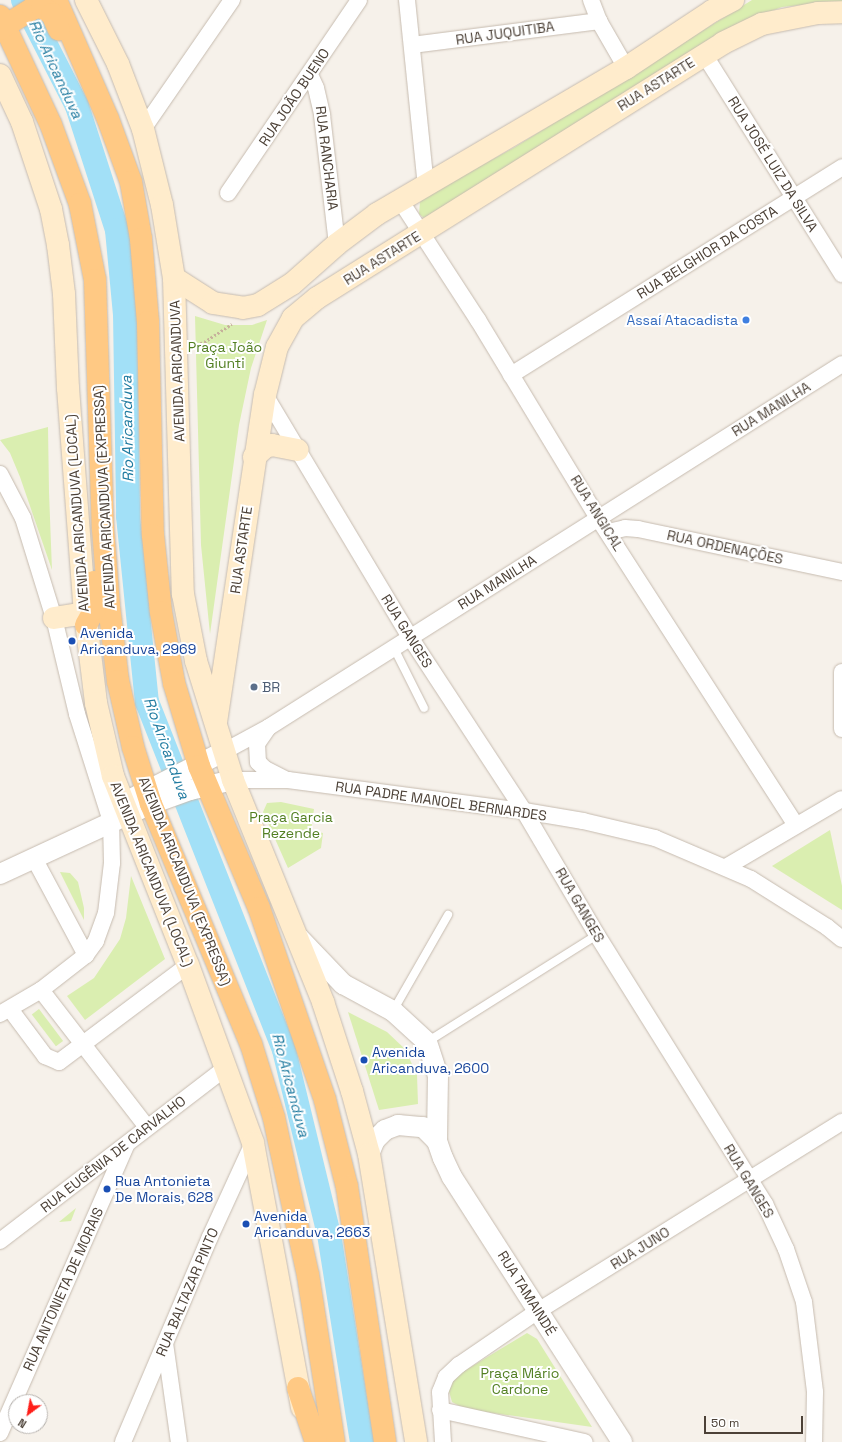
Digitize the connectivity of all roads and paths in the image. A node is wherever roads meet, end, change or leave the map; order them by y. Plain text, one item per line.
1 (86, 0) edge
2 (232, 0) edge
3 (360, 0) edge
4 (408, 0) edge
5 (591, 0) edge
6 (733, 0) edge
7 (49, 4) edge
8 (708, 6) edge
9 (842, 12) edge
10 (599, 21) junction
11 (5, 22) edge
12 (412, 45) junction
13 (704, 54) junction
14 (626, 68) junction
15 (0, 75) edge
16 (310, 75) junction
17 (143, 129) junction
18 (842, 167) edge
19 (426, 186) junction
20 (228, 194) dead end
21 (793, 198) junction
22 (400, 200) junction
23 (423, 233) junction
24 (337, 244) junction
25 (842, 274) edge
26 (174, 278) junction
27 (235, 322) dead end
28 (176, 347) junction
29 (842, 364) edge
30 (511, 375) junction
31 (265, 395) junction
32 (100, 422) junction
33 (298, 450) junction
34 (254, 458) junction
35 (0, 474) edge
36 (598, 518) junction
37 (608, 532) junction
38 (842, 572) edge
39 (54, 618) junction
40 (85, 619) junction
41 (410, 637) junction
42 (394, 648) junction
43 (842, 672) edge
44 (424, 708) dead end
45 (269, 727) junction
46 (216, 728) junction
47 (842, 729) edge
48 (224, 752) junction
49 (195, 778) junction
50 (233, 780) junction
51 (288, 780) junction
52 (156, 794) junction
53 (842, 799) edge
54 (524, 811) junction
55 (121, 814) junction
56 (796, 825) junction
57 (35, 860) junction
58 (726, 867) junction
59 (0, 874) edge
60 (448, 914) dead end
61 (597, 935) junction
62 (298, 936) junction
63 (842, 939) edge
64 (86, 955) junction
65 (188, 965) junction
66 (41, 990) junction
67 (5, 1011) edge
68 (393, 1011) junction
69 (427, 1042) junction
70 (83, 1046) junction
71 (227, 1067) junction
72 (842, 1122) edge
73 (147, 1127) junction
74 (437, 1141) junction
75 (253, 1143) junction
76 (126, 1146) junction
77 (369, 1154) junction
78 (750, 1180) junction
79 (0, 1241) edge
80 (538, 1310) junction
81 (165, 1342) junction
82 (298, 1388) junction
83 (440, 1410) junction
84 (0, 1433) edge
85 (123, 1442) edge
86 (179, 1442) edge
87 (308, 1442) edge
88 (316, 1442) edge
89 (334, 1442) edge
90 (385, 1442) edge
91 (416, 1442) edge
92 (443, 1442) edge
93 (584, 1442) edge
94 (622, 1442) edge
95 (814, 1442) edge

1 - 17 main road, AVENIDA ARICANDUVA
2 - 17 street
3 - 16 street, RUA JOÃO BUENO
4 - 12 street
5 - 10 street
6 - 8 main road
7 - 11 highway
7 - 49 highway
8 - 14 main road
9 - 13 main road, RUA ASTARTE
10 - 12 street, RUA JUQUITIBA
10 - 14 street
11 - 32 highway, AVENIDA ARICANDUVA (EXPRESSA)
12 - 19 street
13 - 21 street, RUA JOSÉ LUIZ DA SILVA
13 - 23 main road, RUA ASTARTE
14 - 19 main road
15 - 40 main road, AVENIDA ARICANDUVA (LOCAL)
16 - 20 street, RUA JOÃO BUENO
16 - 24 street, RUA RANCHARIA
17 - 26 main road, AVENIDA ARICANDUVA
18 - 21 street, RUA BELGHIOR DA COSTA
19 - 22 main road
21 - 25 street, RUA JOSÉ LUIZ DA SILVA
21 - 30 street, RUA BELGHIOR DA COSTA
22 - 23 street, RUA ANGICAL
22 - 24 main road
23 - 30 street, RUA ANGICAL
23 - 31 main road, RUA ASTARTE
24 - 26 main road
26 - 28 main road, AVENIDA ARICANDUVA
27 - 28 path
28 - 46 main road, AVENIDA ARICANDUVA
29 - 36 street, RUA MANILHA
30 - 36 street, RUA ANGICAL
31 - 33 street, RUA GANGES
31 - 34 main road, RUA ASTARTE
32 - 40 highway
32 - 52 highway, AVENIDA ARICANDUVA (EXPRESSA)
33 - 34 main road
33 - 41 street, RUA GANGES
34 - 46 main road, RUA ASTARTE
35 - 39 street
36 - 37 street, RUA ANGICAL
36 - 41 street, RUA MANILHA
37 - 38 street, RUA ORDENAÇÕES
37 - 56 street, RUA ANGICAL
39 - 40 main road
39 - 55 street
40 - 55 main road, AVENIDA ARICANDUVA (LOCAL)
41 - 42 street, RUA MANILHA
41 - 54 street, RUA GANGES
42 - 44 lane
42 - 45 street, RUA MANILHA
43 - 47 street
45 - 48 street, RUA MANILHA
45 - 51 street
46 - 48 main road, AVENIDA ARICANDUVA
48 - 49 street, RUA MANILHA
48 - 50 main road
49 - 50 street, RUA PADRE MANOEL BERNARDES
49 - 52 street, RUA PADRE MANOEL BERNARDES
49 - 90 highway
50 - 51 street, RUA PADRE MANOEL BERNARDES
50 - 62 main road
51 - 54 street, RUA PADRE MANOEL BERNARDES
52 - 55 street, RUA PADRE MANOEL BERNARDES
52 - 89 highway, AVENIDA ARICANDUVA (EXPRESSA)
53 - 56 street
54 - 58 street, RUA PADRE MANOEL BERNARDES
54 - 61 street, RUA GANGES
55 - 57 street, RUA PADRE MANOEL BERNARDES
55 - 64 street
55 - 65 main road, AVENIDA ARICANDUVA (LOCAL)
56 - 58 street
57 - 59 street, RUA PADRE MANOEL BERNARDES
57 - 64 street
58 - 63 street, RUA PADRE MANOEL BERNARDES
60 - 68 lane
61 - 69 lane
61 - 78 street, RUA GANGES
62 - 68 street
62 - 77 main road
64 - 66 street
65 - 70 street
65 - 71 main road, AVENIDA ARICANDUVA (LOCAL)
66 - 67 street
66 - 70 street
67 - 70 street
68 - 69 street
69 - 74 street
70 - 73 street
71 - 73 street, RUA EUGÊNIA DE CARVALHO
71 - 75 main road, AVENIDA ARICANDUVA (LOCAL)
72 - 78 street, RUA JUNO
73 - 76 street, RUA EUGÊNIA DE CARVALHO
74 - 77 street
74 - 80 street, RUA TAMAINDÉ
75 - 81 street, RUA BALTAZAR PINTO
75 - 82 main road, AVENIDA ARICANDUVA (LOCAL)
76 - 79 street, RUA EUGÊNIA DE CARVALHO
76 - 84 street, RUA ANTONIETA DE MORAIS
77 - 91 main road
78 - 80 street, RUA JUNO
78 - 95 street, RUA GANGES
80 - 83 street, RUA JUNO
80 - 94 street, RUA TAMAINDÉ
81 - 85 street, RUA BALTAZAR PINTO
81 - 86 street
82 - 87 main road, AVENIDA ARICANDUVA (LOCAL)
82 - 88 highway
83 - 92 street
83 - 93 street

